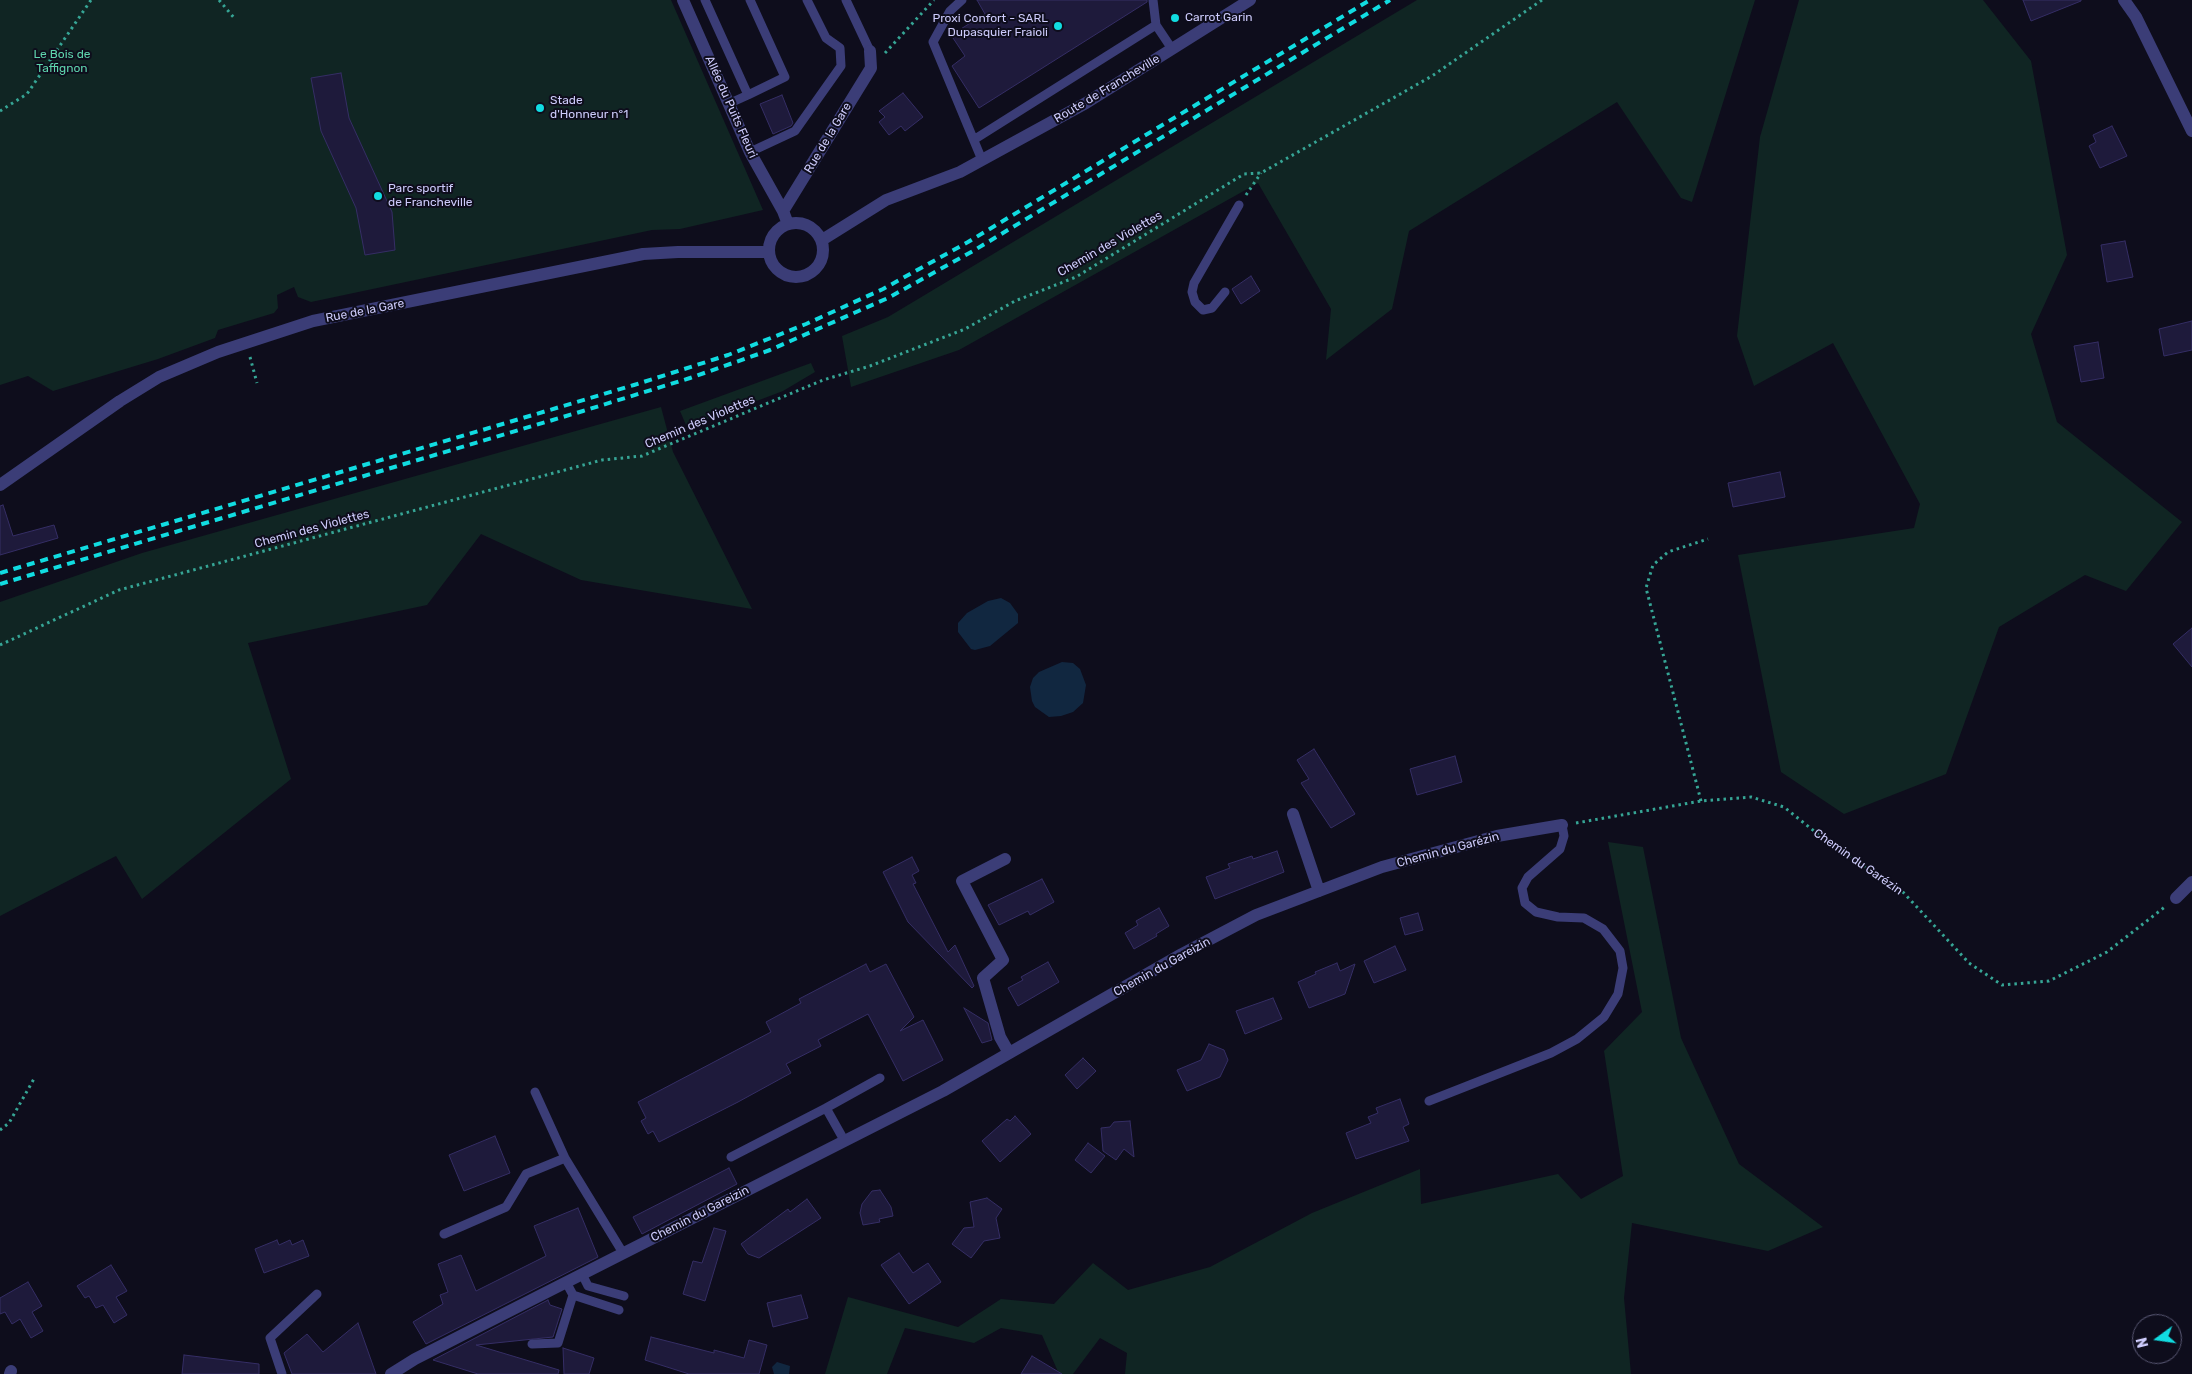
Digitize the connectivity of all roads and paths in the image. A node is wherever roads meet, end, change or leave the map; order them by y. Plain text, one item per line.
1 (91, 0) edge
2 (219, 0) edge
3 (683, 0) edge
4 (705, 0) edge
5 (750, 0) edge
6 (807, 0) edge
7 (846, 0) edge
8 (934, 0) edge
9 (962, 0) edge
10 (1153, 0) edge
11 (1250, 0) edge
12 (1542, 0) edge
13 (2124, 0) edge
14 (235, 19) dead end
15 (1156, 25) junction
16 (1172, 49) junction
17 (870, 51) joint
18 (871, 68) junction
19 (748, 95) junction
20 (728, 104) junction
21 (0, 111) edge
22 (2192, 131) edge
23 (975, 139) junction
24 (750, 152) junction
25 (982, 160) junction
26 (1261, 173) junction
27 (1239, 205) joint
28 (783, 211) junction
29 (788, 224) junction
30 (822, 240) junction
31 (769, 252) junction
32 (1224, 292) dead end
33 (250, 355) dead end
34 (256, 383) dead end
35 (0, 485) edge
36 (1708, 539) dead end
37 (0, 645) edge
38 (1701, 801) junction
39 (1293, 814) dead end
40 (1562, 825) junction
41 (1005, 858) dead end
42 (1382, 868) joint
43 (2192, 882) edge
44 (1320, 891) junction
45 (2176, 898) joint
46 (1009, 1053) junction
47 (35, 1077) dead end
48 (880, 1078) dead end
49 (535, 1092) dead end
50 (1429, 1101) dead end
51 (826, 1108) junction
52 (0, 1130) edge
53 (844, 1140) junction
54 (731, 1157) dead end
55 (565, 1158) junction
56 (444, 1234) dead end
57 (624, 1253) junction
58 (582, 1274) junction
59 (566, 1282) junction
60 (317, 1294) dead end
61 (573, 1295) junction
62 (624, 1296) dead end
63 (619, 1310) dead end
64 (532, 1344) dead end
65 (282, 1374) edge
66 (392, 1374) edge

1 - 21 path
2 - 14 path
3 - 20 street, Allée du Puits Fleuri
4 - 19 lane
5 - 19 lane
6 - 24 lane
7 - 17 lane
8 - 18 path
9 - 23 lane
10 - 15 lane
11 - 16 street, Route de Francheville
12 - 26 path, Chemin des Violettes
13 - 22 street
15 - 16 lane
15 - 23 lane
16 - 25 street, Route de Francheville
17 - 18 street
18 - 28 street, Rue de la Gare
19 - 20 lane
20 - 24 street, Allée du Puits Fleuri
23 - 25 lane
24 - 28 street, Allée du Puits Fleuri
25 - 30 street, Route de Francheville
26 - 27 path, Chemin des Violettes
26 - 37 path, Chemin des Violettes
27 - 32 lane
28 - 29 street
29 - 30 street
29 - 31 street
30 - 31 street
31 - 35 street, Rue de la Gare
33 - 34 path
36 - 38 path
38 - 40 path, Chemin du Garézin
38 - 45 path, Chemin du Garézin
39 - 44 street
40 - 42 street, Chemin du Garézin
40 - 50 lane
41 - 46 street
42 - 44 street, Chemin du Gareizin
43 - 45 street
44 - 46 street, Chemin du Gareizin
46 - 53 street, Chemin du Gareizin
47 - 52 path
48 - 51 lane
49 - 55 lane
51 - 53 lane
51 - 54 lane
53 - 57 street, Chemin du Gareizin
55 - 56 lane
55 - 57 lane
57 - 58 street, Chemin du Gareizin
58 - 59 street, Chemin du Gareizin
58 - 62 lane
59 - 61 lane
59 - 66 street, Chemin du Gareizin
60 - 65 lane
61 - 63 lane
61 - 64 lane

